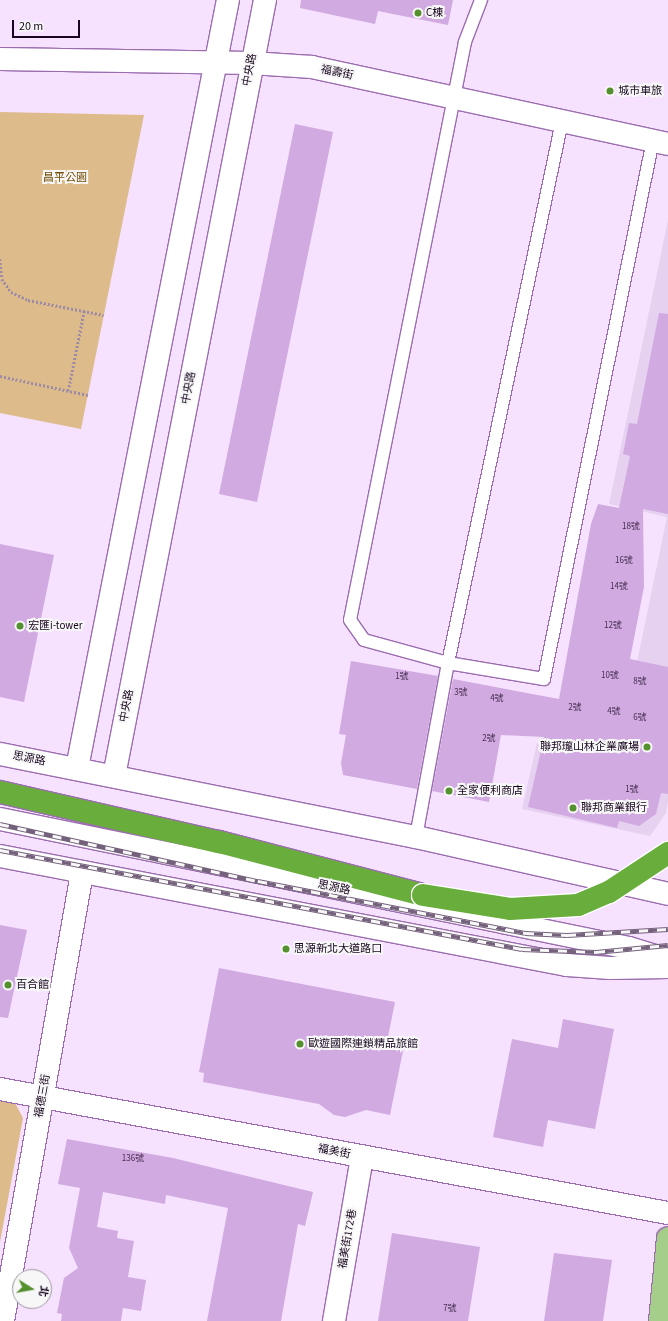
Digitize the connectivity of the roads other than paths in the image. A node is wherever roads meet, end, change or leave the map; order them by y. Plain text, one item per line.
1 (228, 0) edge
2 (265, 0) edge
3 (481, 0) edge
4 (0, 58) edge
5 (214, 63) junction
6 (251, 63) junction
7 (456, 98) junction
8 (562, 121) junction
9 (660, 142) edge
10 (448, 663) junction
11 (0, 754) edge
12 (77, 768) junction
13 (114, 776) junction
14 (0, 792) edge
15 (0, 819) edge
16 (416, 837) junction
17 (668, 853) edge
18 (0, 856) edge
19 (82, 872) junction
20 (668, 894) edge
21 (668, 960) edge
22 (668, 967) edge
23 (0, 1089) edge
24 (42, 1097) junction
25 (362, 1157) junction
26 (668, 1213) edge
27 (668, 1238) edge
28 (3, 1321) edge
29 (334, 1321) edge
30 (660, 1321) edge

1 - 5 street
2 - 6 street, 中央路
3 - 7 lane
4 - 5 street, 福壽街
5 - 6 street, 福壽街
5 - 12 street
6 - 7 street, 福壽街
6 - 13 street, 中央路
7 - 8 street, 福壽街
7 - 10 lane
8 - 9 street, 福壽街
8 - 10 lane
9 - 10 lane
10 - 16 lane
11 - 12 street, 思源路
12 - 13 street, 思源路
13 - 16 street, 思源路
14 - 17 highway, bridge
15 - 21 street, 思源路
16 - 20 street, 思源路
18 - 19 street
19 - 22 street
19 - 24 street, 福德三街
23 - 24 street, 福美街
24 - 25 street, 福美街
24 - 28 street, 福德三街
25 - 26 street, 福美街
25 - 29 street, 福美街172巷
27 - 30 main road

